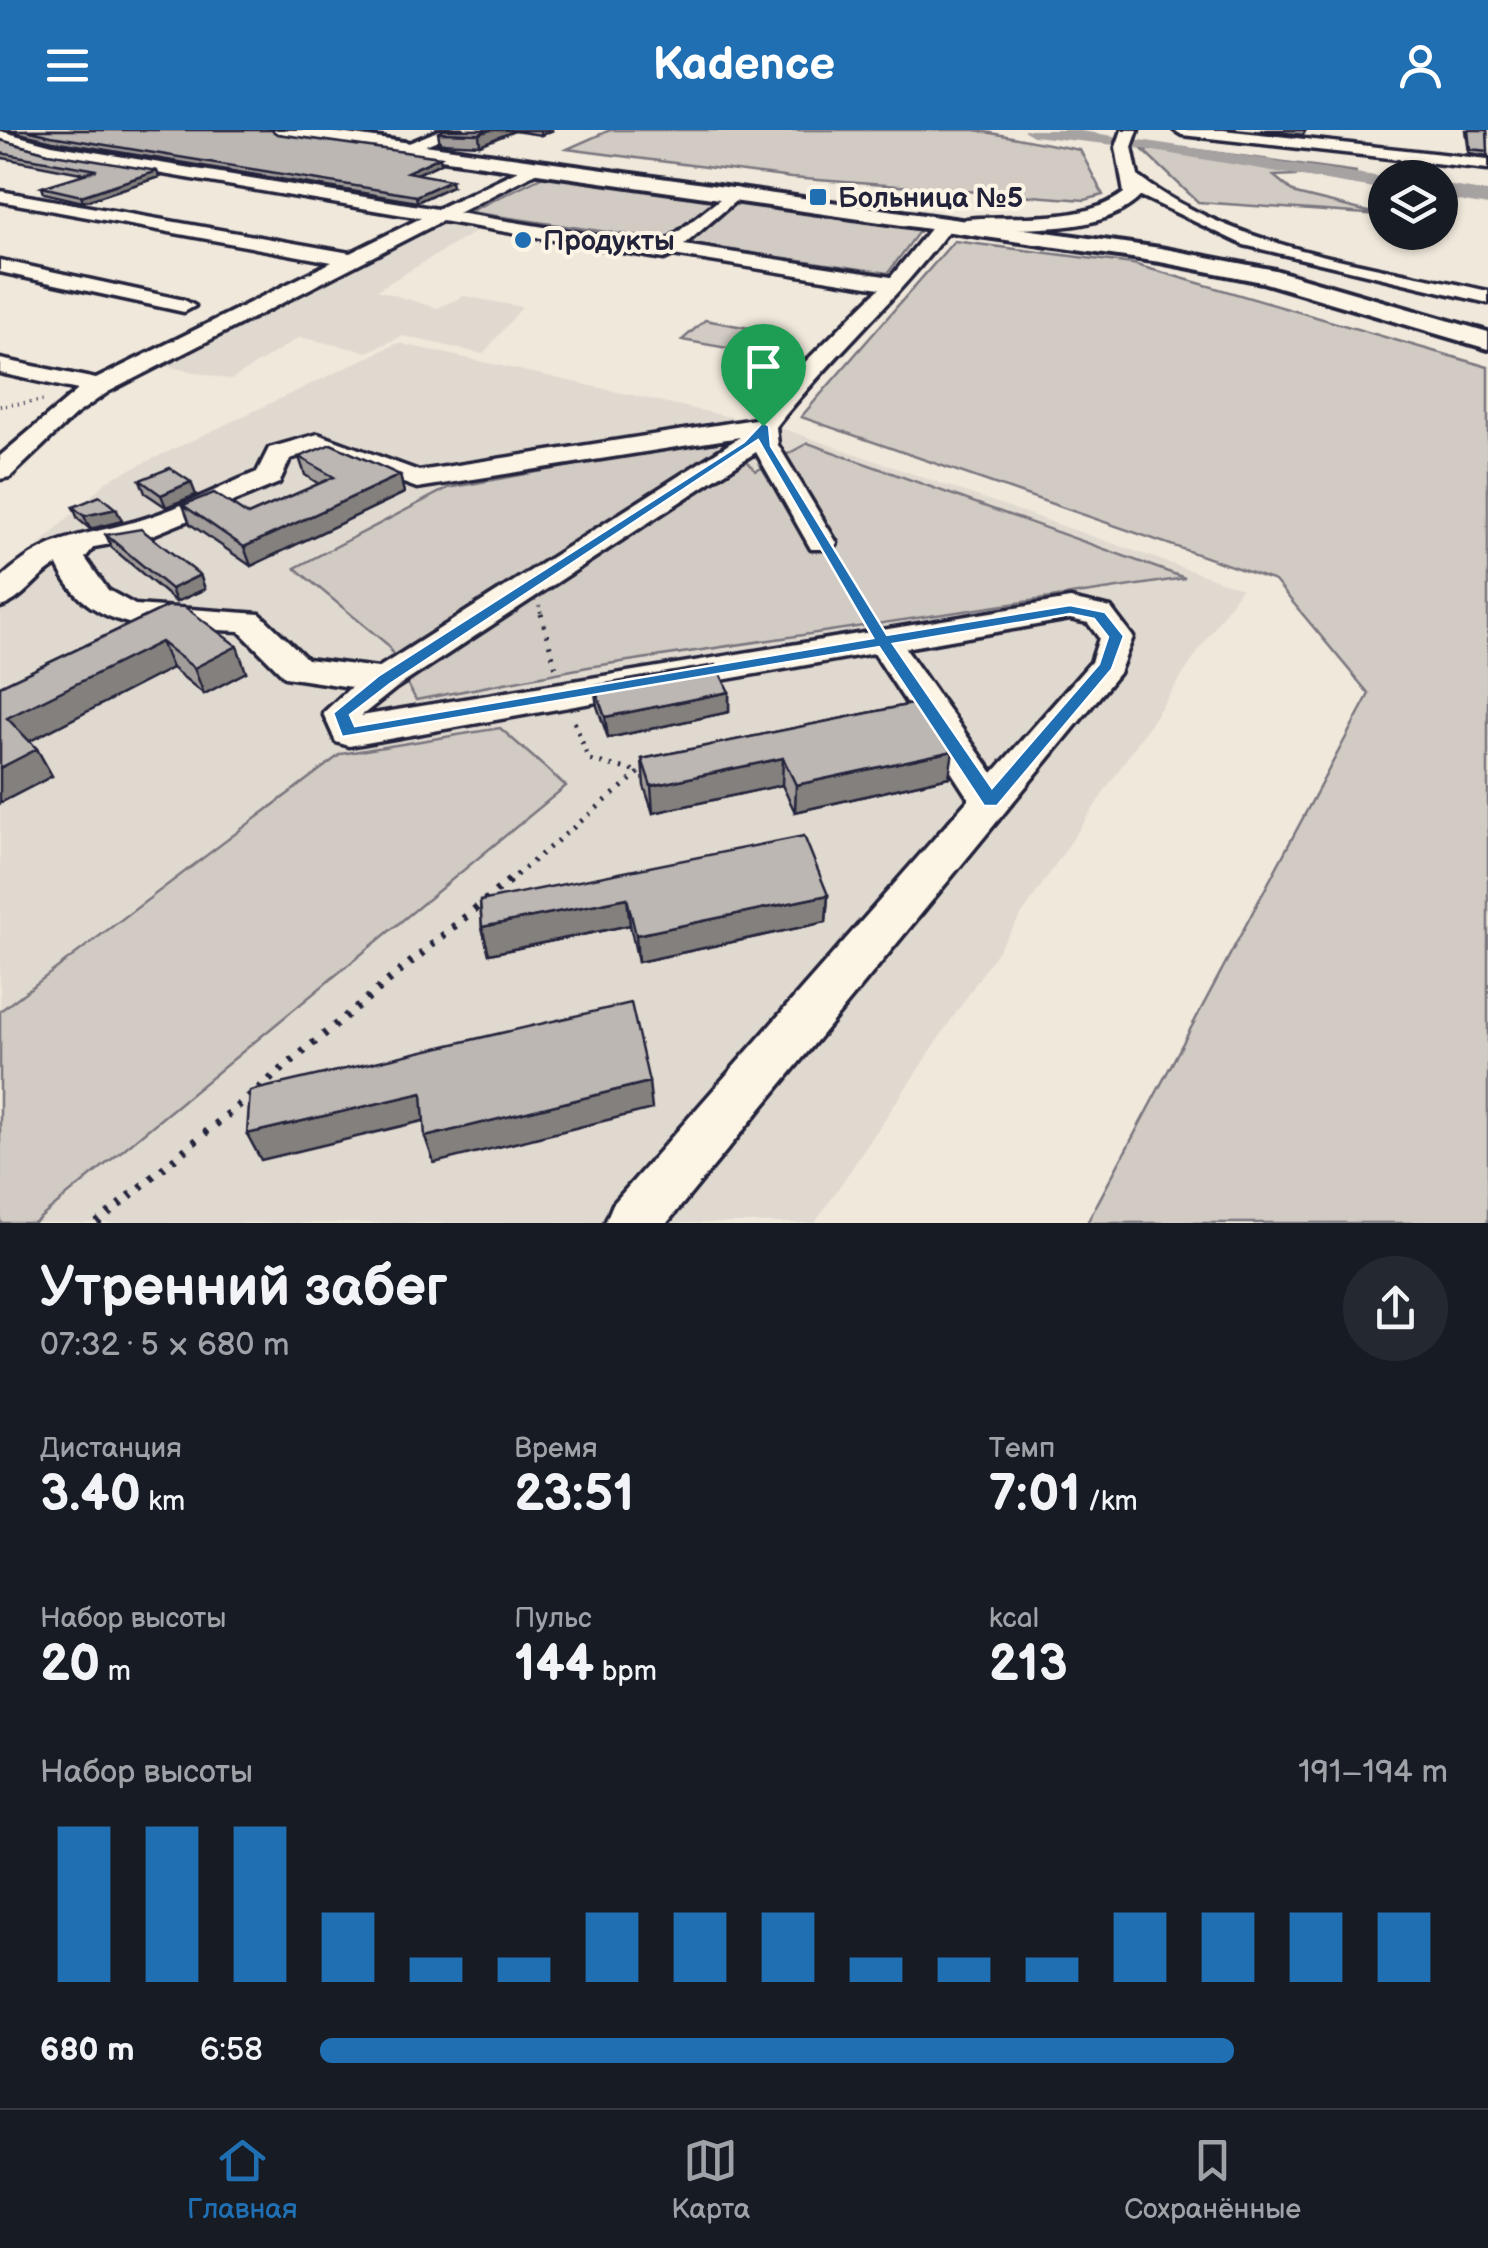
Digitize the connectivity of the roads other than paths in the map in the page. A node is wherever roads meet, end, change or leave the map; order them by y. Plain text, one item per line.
1 (39, 130) edge
2 (279, 130) edge
3 (454, 130) edge
4 (1130, 130) edge
5 (1182, 130) edge
6 (1267, 135) edge
7 (3, 139) edge
8 (405, 148) junction
9 (1488, 164) edge
10 (538, 166) junction
11 (1132, 180) junction
12 (734, 193) junction
13 (0, 196) edge
14 (439, 216) junction
15 (956, 224) junction
16 (667, 251) junction
17 (352, 259) junction
18 (0, 266) edge
19 (896, 284) junction
20 (1488, 297) edge
21 (184, 306) dead end
22 (1488, 340) edge
23 (0, 366) edge
24 (100, 387) junction
25 (763, 426) junction
26 (0, 471) edge
27 (84, 540) junction
28 (822, 543) road end
29 (0, 596) edge
30 (173, 618) junction
31 (883, 641) junction
32 (121, 643) edge
33 (384, 680) junction
34 (991, 801) junction
35 (632, 1223) edge

1 - 7 street
2 - 8 main road
3 - 8 street
4 - 11 street
5 - 6 street
6 - 9 street
7 - 14 street
8 - 10 main road
10 - 12 main road
10 - 14 street
11 - 15 street
11 - 20 street
12 - 15 main road
12 - 16 street
13 - 17 street
14 - 16 street
14 - 17 street
15 - 19 street
15 - 22 main road
16 - 19 street
17 - 24 street
18 - 21 street
19 - 25 street
23 - 24 street
24 - 26 street
25 - 27 street
25 - 28 street
25 - 33 street
27 - 29 street
27 - 30 street
30 - 32 street
30 - 33 street
31 - 33 street
31 - 34 street
31 - 34 street
34 - 35 street

